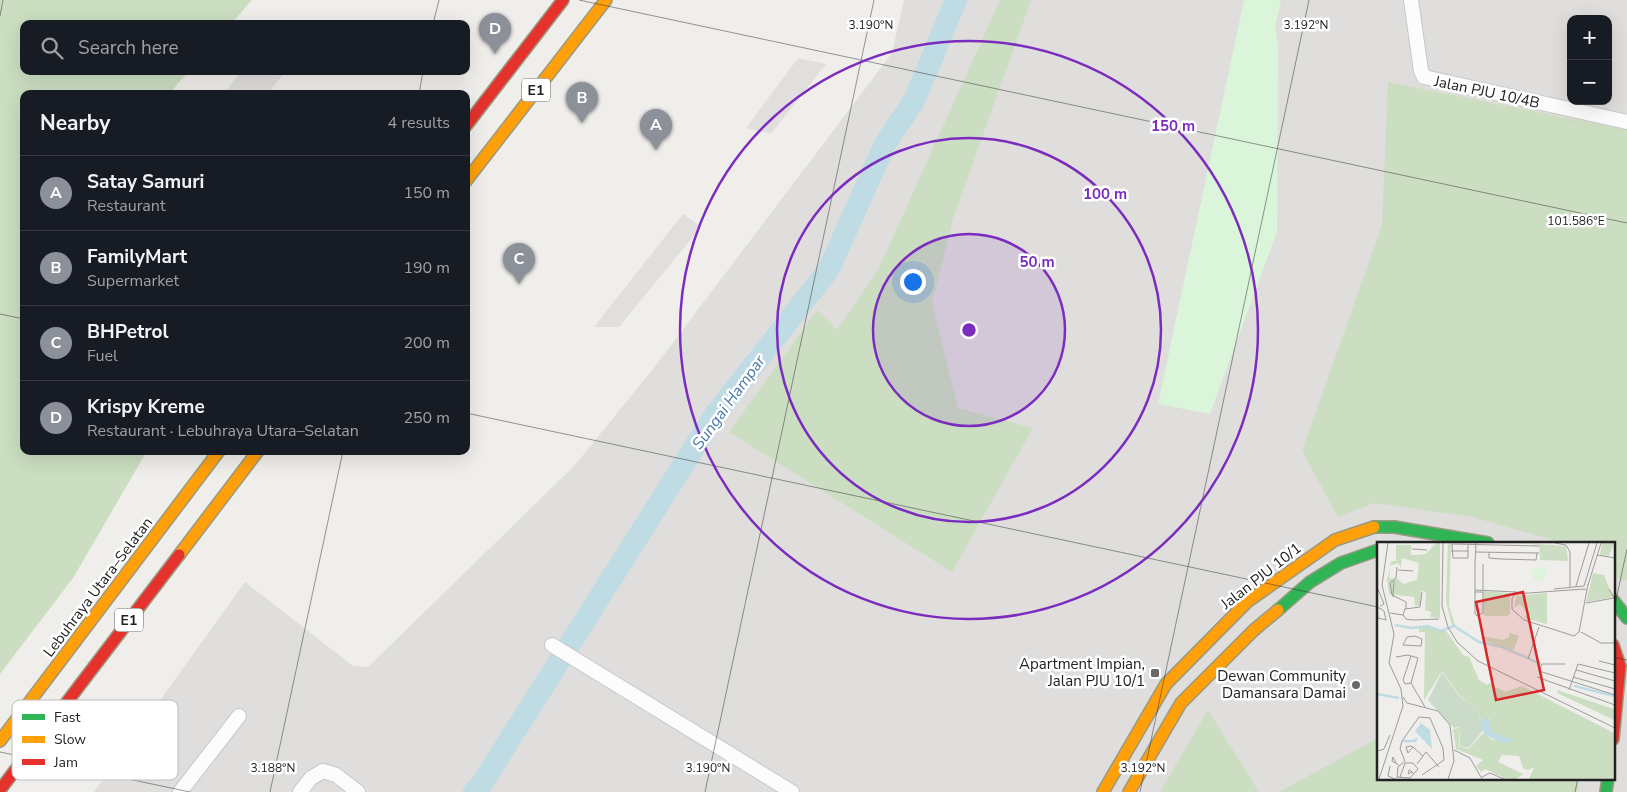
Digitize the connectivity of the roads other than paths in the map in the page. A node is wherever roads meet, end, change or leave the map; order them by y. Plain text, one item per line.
1 (563, 0) edge
2 (606, 0) edge
3 (1411, 0) edge
4 (470, 121) edge
5 (1627, 122) edge
6 (470, 176) edge
7 (217, 455) edge
8 (255, 455) edge
9 (1482, 542) edge
10 (1377, 550) edge
11 (1614, 594) edge
12 (1627, 597) edge
13 (1614, 601) edge
14 (1627, 618) edge
15 (552, 645) dead end
16 (1614, 648) edge
17 (31, 700) edge
18 (68, 700) edge
19 (239, 716) dead end
20 (12, 725) edge
21 (1614, 729) edge
22 (0, 741) edge
23 (12, 774) edge
24 (0, 790) edge
25 (1104, 791) edge
26 (180, 792) edge
27 (300, 792) edge
28 (358, 792) edge
29 (792, 792) edge
30 (1130, 792) edge

1 - 4 main road, E1
2 - 6 main road, E1
3 - 5 street, Jalan PJU 10/4B
7 - 17 main road, Lebuhraya Utara–Selatan / E1
8 - 18 main road, E1
9 - 25 main road, Jalan PJU 10/1
10 - 30 main road
11 - 12 main road
13 - 14 main road
15 - 29 street
16 - 21 main road
19 - 26 street
20 - 22 main road, Lebuhraya Utara–Selatan / E1
23 - 24 main road, E1
27 - 28 street

